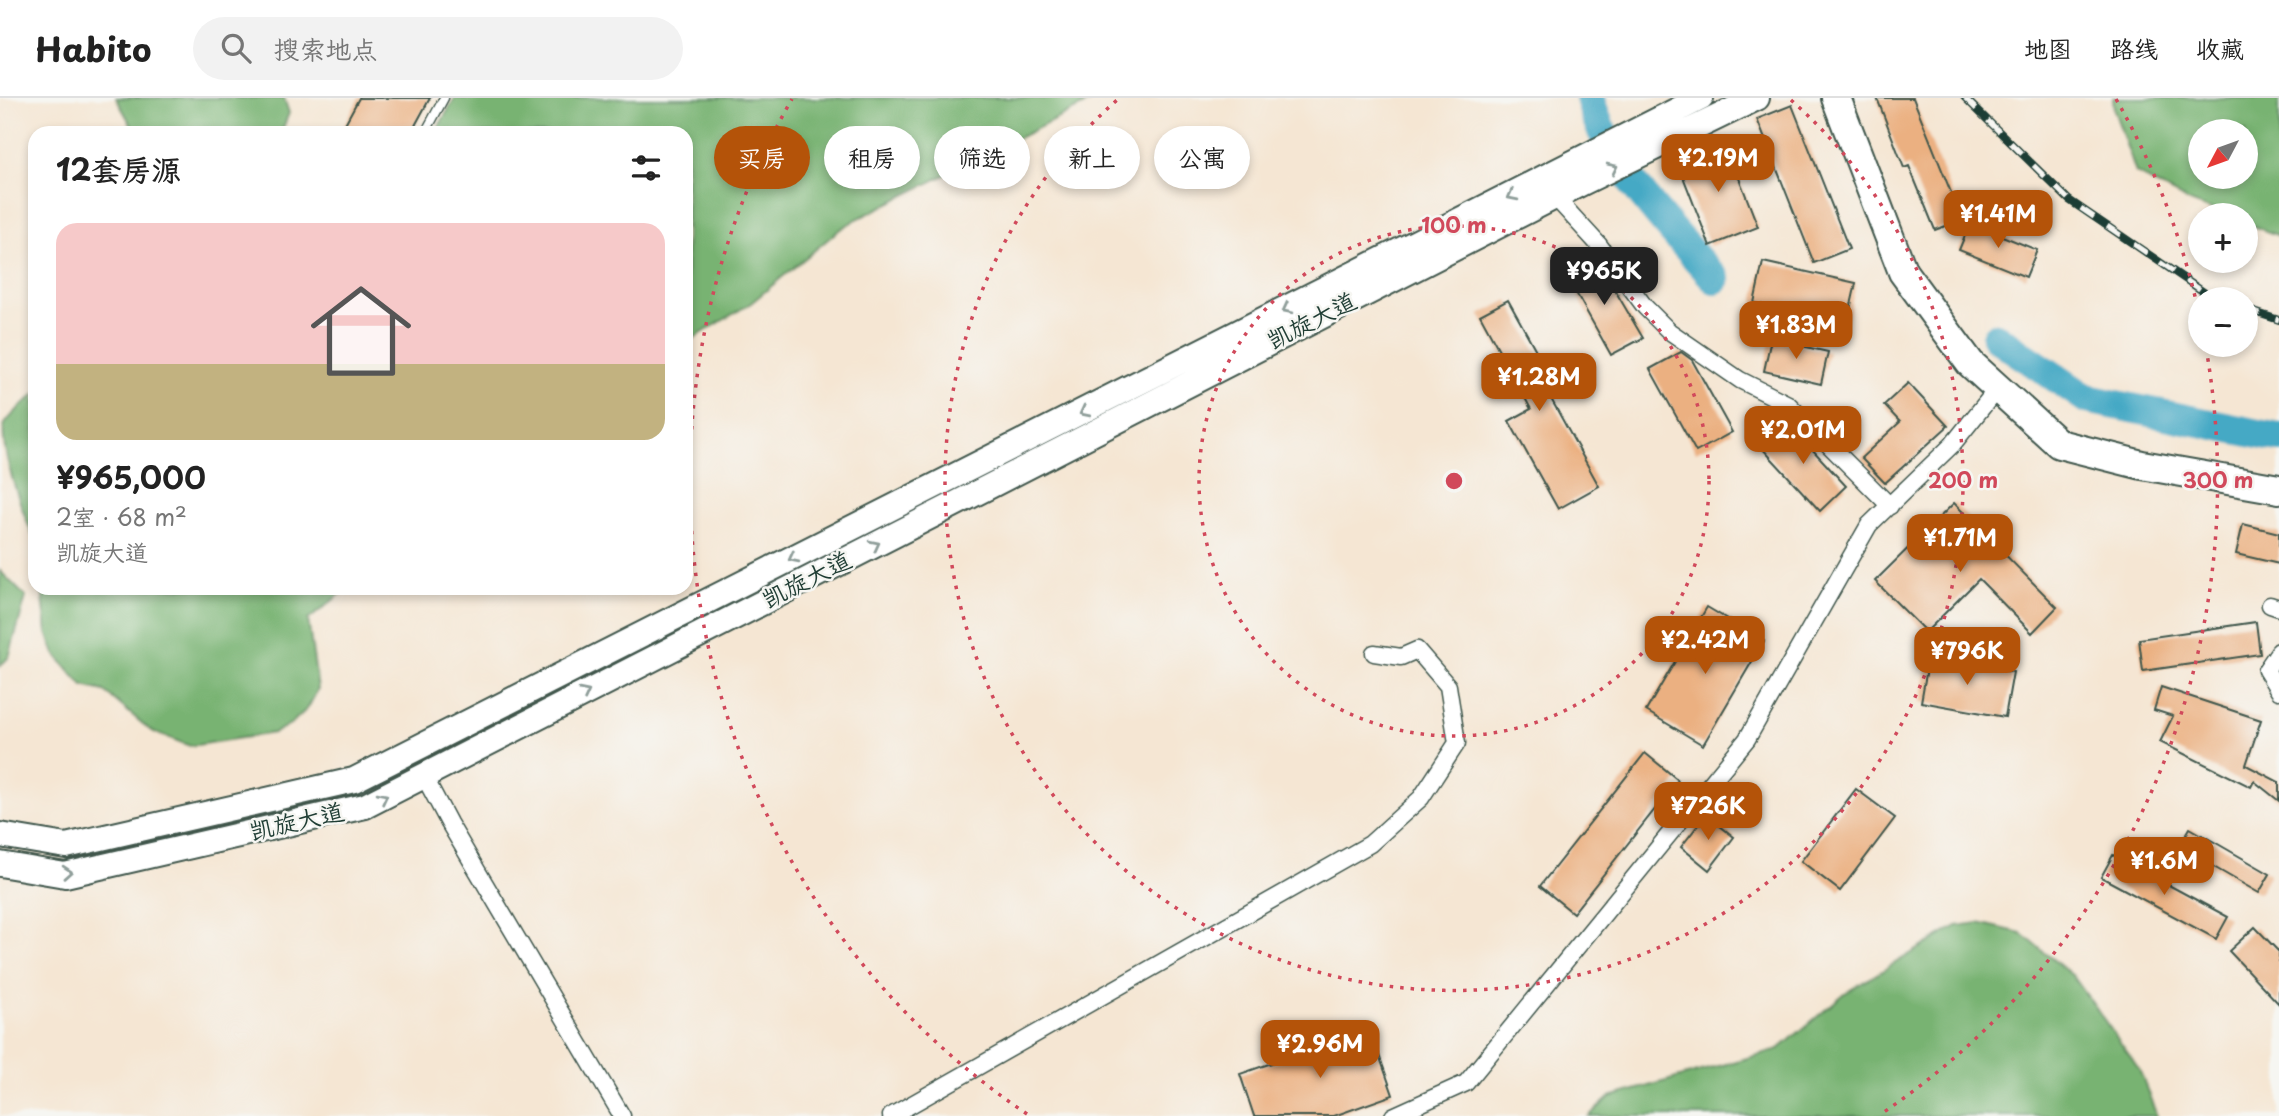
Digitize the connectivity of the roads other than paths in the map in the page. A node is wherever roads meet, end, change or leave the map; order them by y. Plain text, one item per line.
1 (444, 98) edge
2 (1701, 98) edge
3 (1756, 98) edge
4 (1836, 98) edge
5 (429, 126) edge
6 (1636, 145) junction
7 (1578, 174) junction
8 (1555, 197) junction
9 (1997, 388) junction
10 (2279, 489) edge
11 (1889, 506) junction
12 (2279, 651) edge
13 (1374, 653) dead end
14 (2279, 691) edge
15 (424, 776) junction
16 (0, 835) edge
17 (0, 864) edge
18 (622, 1116) edge
19 (891, 1116) edge
20 (1394, 1116) edge

1 - 5 lane
2 - 6 main road
3 - 6 main road
4 - 9 highway
6 - 7 main road
7 - 8 main road, 凯旋大道
7 -> 16 main road, 凯旋大道
8 - 11 street
15 -> 8 main road, 凯旋大道
9 - 10 highway
9 - 11 street
11 - 20 street
12 - 14 street
13 - 19 street
17 -> 15 main road, 凯旋大道
15 - 18 street

